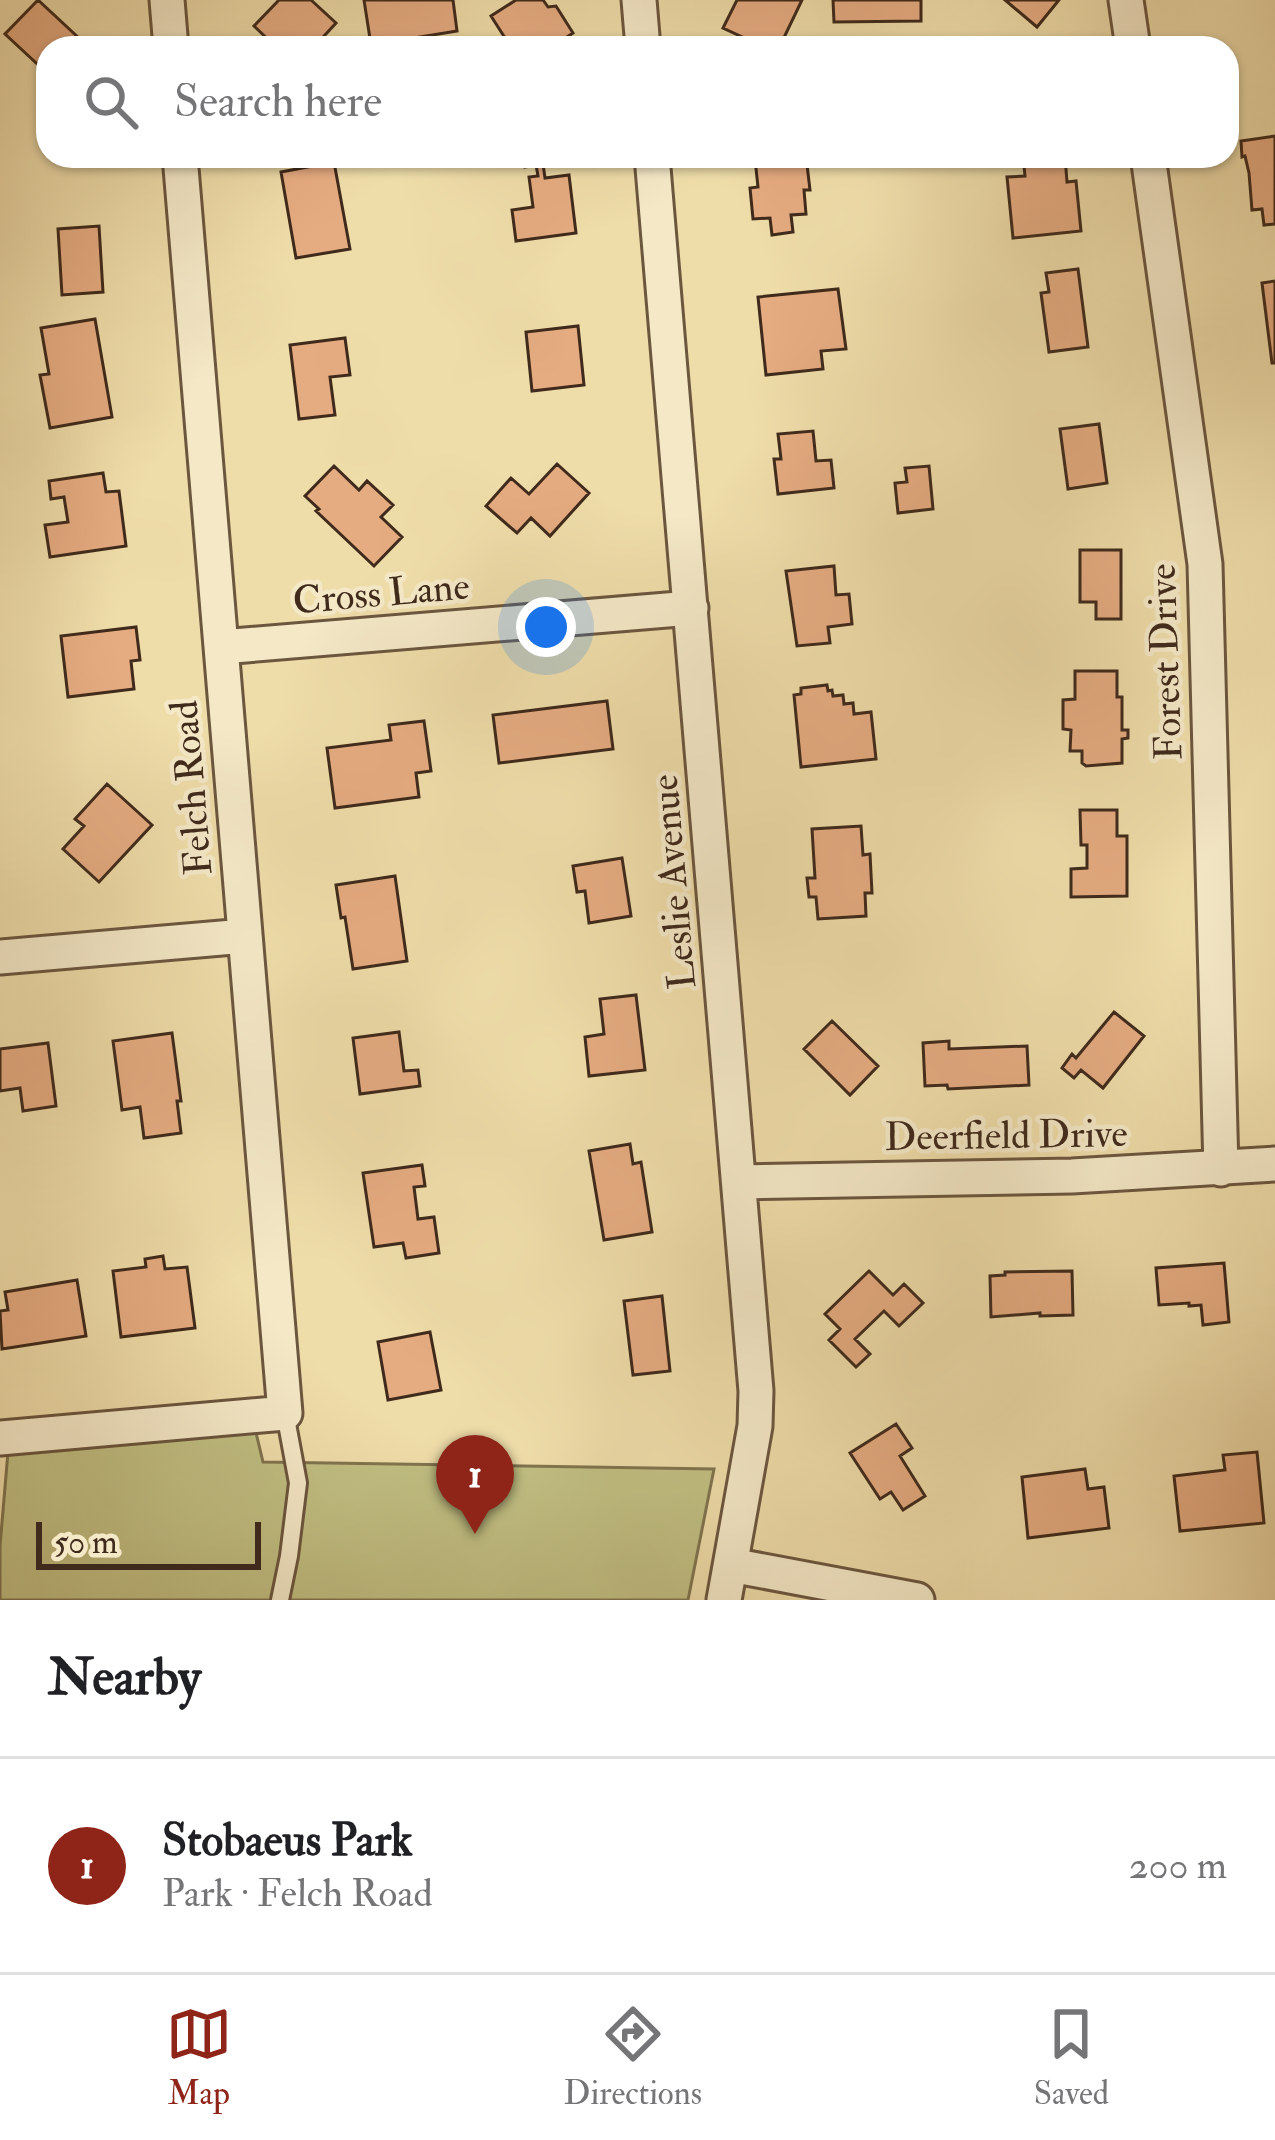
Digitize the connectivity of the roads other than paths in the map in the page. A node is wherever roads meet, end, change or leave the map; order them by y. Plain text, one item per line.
1 (167, 0) edge
2 (639, 0) edge
3 (1126, 0) edge
4 (170, 36) edge
5 (642, 36) edge
6 (1131, 36) edge
7 (181, 168) edge
8 (653, 168) edge
9 (1150, 168) edge
10 (691, 608) junction
11 (221, 647) junction
12 (245, 936) junction
13 (0, 957) edge
14 (1275, 1164) edge
15 (1221, 1169) junction
16 (739, 1181) junction
17 (285, 1413) junction
18 (0, 1438) edge
19 (731, 1565) junction
20 (280, 1600) edge
21 (724, 1600) edge
22 (916, 1600) edge

1 - 4 street
2 - 5 street
3 - 6 street
7 - 11 street, Felch Road
8 - 10 street, Leslie Avenue
9 - 15 street, Forest Drive
10 - 11 street, Cross Lane
10 - 16 street, Leslie Avenue
11 - 12 street, Felch Road
12 - 13 street
12 - 17 street, Felch Road
14 - 15 street, Deerfield Drive
15 - 16 street, Deerfield Drive
16 - 19 street, Leslie Avenue
17 - 18 street
17 - 20 lane
19 - 21 street, Leslie Avenue
19 - 22 street

